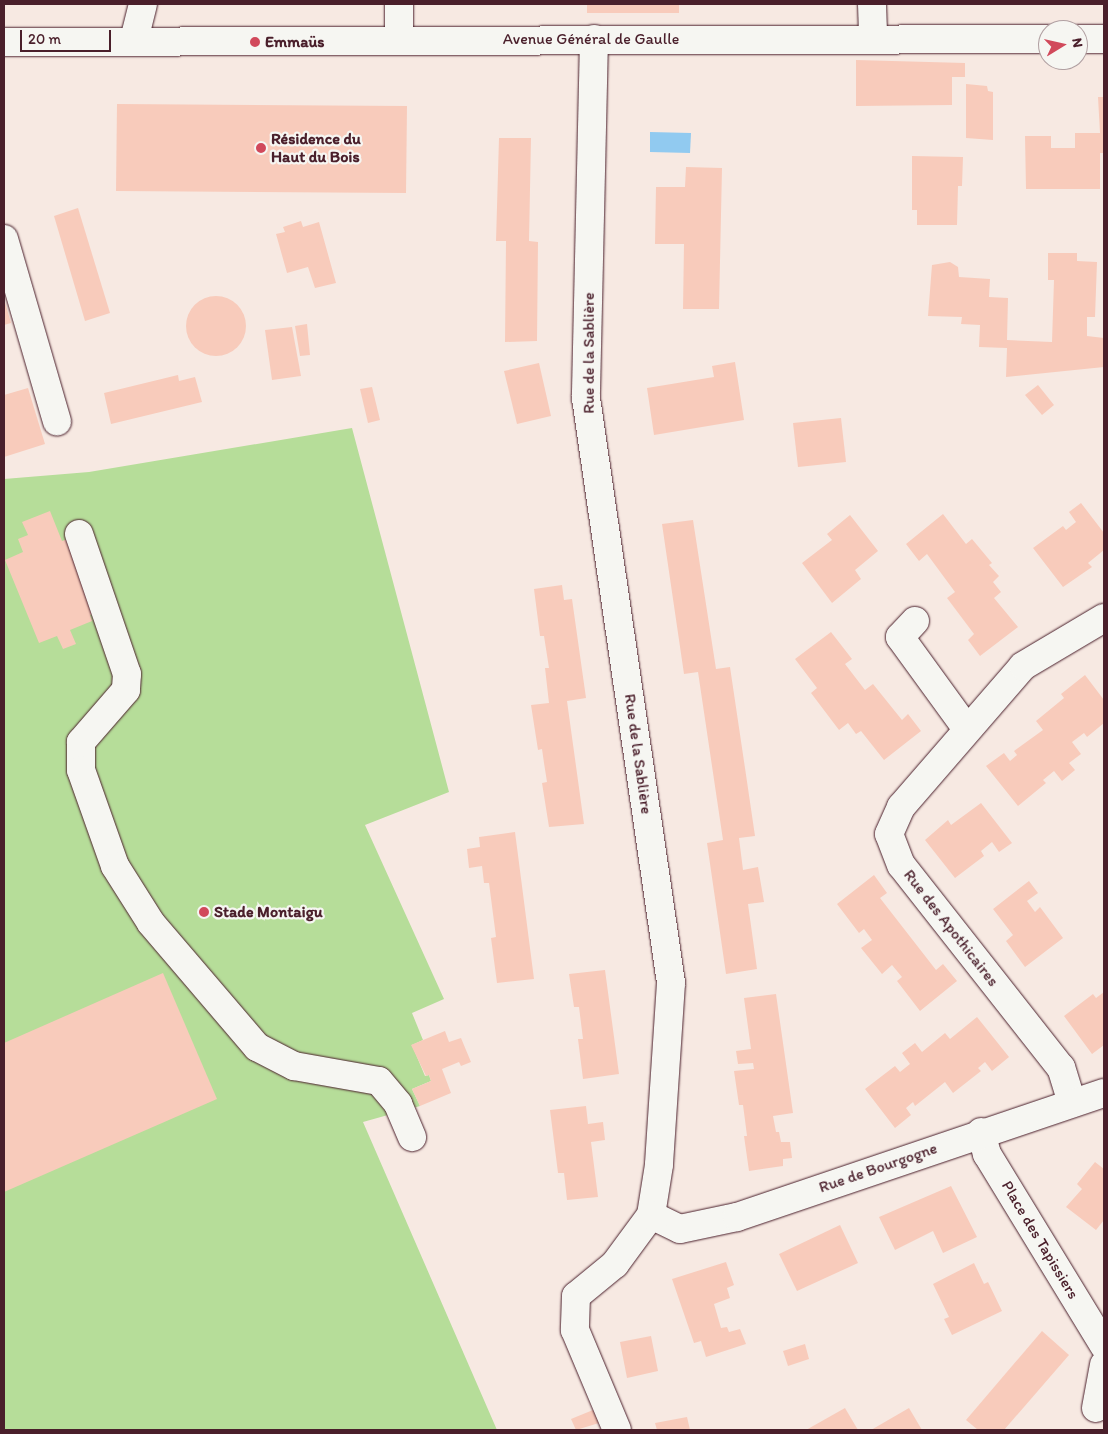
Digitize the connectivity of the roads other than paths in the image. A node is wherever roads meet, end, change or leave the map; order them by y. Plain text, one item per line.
1 (143, 4) edge
2 (399, 4) edge
3 (872, 4) edge
4 (594, 38) junction
5 (873, 39) junction
6 (1038, 39) edge
7 (1088, 39) edge
8 (134, 40) junction
9 (399, 40) junction
10 (1104, 40) edge
11 (4, 42) edge
12 (4, 239) edge
13 (57, 421) dead end
14 (79, 534) dead end
15 (1104, 618) edge
16 (914, 621) dead end
17 (966, 728) junction
18 (1104, 1093) edge
19 (1072, 1103) junction
20 (981, 1132) junction
21 (412, 1137) dead end
22 (651, 1215) junction
23 (1104, 1346) edge
24 (1104, 1365) edge
25 (1096, 1408) dead end
26 (618, 1430) edge

1 - 8 street
2 - 9 street
3 - 5 street
4 - 5 street, Avenue Général de Gaulle
4 - 9 street, Avenue Général de Gaulle
4 - 22 street, Rue de la Sablière
5 - 6 street, Avenue Général de Gaulle
7 - 10 street
8 - 9 street, Avenue Général de Gaulle
8 - 11 street, Avenue Général de Gaulle
12 - 13 street
14 - 21 street
15 - 17 street, Rue des Apothicaires
16 - 17 street
17 - 19 street, Rue des Apothicaires
18 - 19 street, Rue de Bourgogne
19 - 20 street, Rue de Bourgogne
20 - 22 street, Rue de Bourgogne
20 - 23 street, Place des Tapissiers
22 - 26 street, Rue de la Sablière
24 - 25 street

